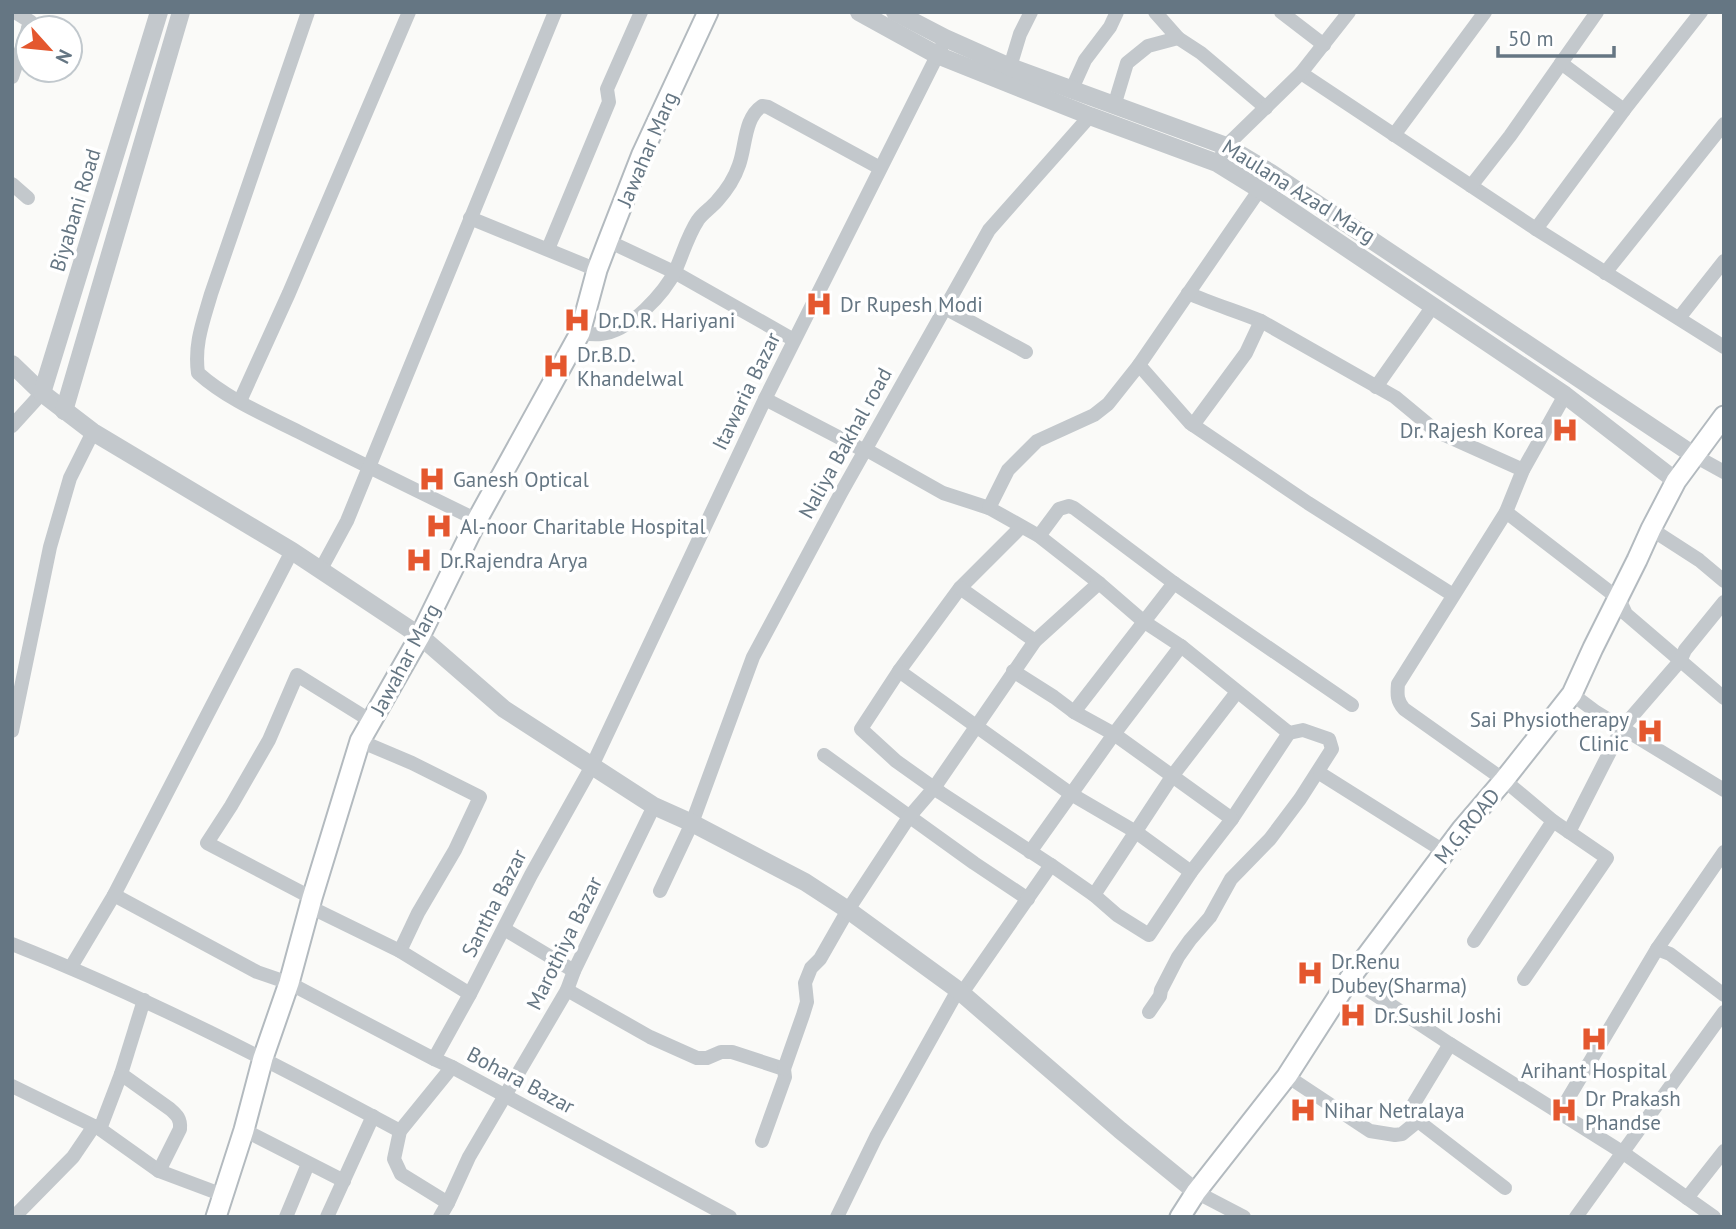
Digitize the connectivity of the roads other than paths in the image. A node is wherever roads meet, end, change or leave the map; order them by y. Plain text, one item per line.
1 (159, 12) edge
2 (181, 12) edge
3 (308, 12) edge
4 (408, 12) edge
5 (555, 12) edge
6 (641, 12) edge
7 (708, 12) edge
8 (859, 12) edge
9 (895, 12) edge
10 (1031, 12) edge
11 (1117, 12) edge
12 (1155, 12) edge
13 (1281, 12) edge
14 (1349, 12) edge
15 (1485, 12) edge
16 (1597, 12) edge
17 (1702, 12) edge
18 (914, 17) edge
19 (904, 38) junction
20 (945, 38) junction
21 (1178, 38) junction
22 (1324, 45) junction
23 (937, 55) junction
24 (1561, 63) junction
25 (1010, 68) junction
26 (1301, 74) junction
27 (1071, 91) junction
28 (1114, 106) junction
29 (1266, 108) junction
30 (1624, 110) junction
31 (1090, 116) junction
32 (1724, 124) edge
33 (1394, 135) junction
34 (1226, 146) junction
35 (1217, 163) junction
36 (880, 168) junction
37 (1271, 173) junction
38 (12, 184) edge
39 (1471, 186) junction
40 (1259, 189) junction
41 (28, 198) dead end
42 (470, 218) junction
43 (1536, 229) junction
44 (608, 241) junction
45 (548, 249) junction
46 (1724, 261) edge
47 (597, 270) junction
48 (674, 272) junction
49 (1605, 273) junction
50 (1188, 293) junction
51 (1433, 306) junction
52 (945, 308) junction
53 (1679, 318) junction
54 (1261, 321) junction
55 (580, 333) junction
56 (794, 340) junction
57 (1724, 347) edge
58 (1026, 352) dead end
59 (12, 364) edge
60 (1139, 365) junction
61 (1376, 387) junction
62 (42, 393) junction
63 (1566, 395) junction
64 (765, 399) junction
65 (240, 401) junction
66 (64, 411) junction
67 (1724, 416) edge
68 (1193, 425) junction
69 (12, 426) edge
70 (93, 432) junction
71 (865, 450) junction
72 (1695, 456) junction
73 (368, 467) junction
74 (1522, 470) junction
75 (1724, 472) edge
76 (1676, 481) junction
77 (989, 508) junction
78 (1506, 512) junction
79 (477, 520) junction
80 (1021, 527) junction
81 (1651, 528) junction
82 (1039, 536) junction
83 (292, 551) junction
84 (321, 569) junction
85 (1724, 582) edge
86 (1099, 583) junction
87 (1174, 583) junction
88 (960, 588) junction
89 (1453, 595) junction
90 (1619, 598) junction
91 (1724, 602) edge
92 (1143, 621) junction
93 (419, 636) junction
94 (1035, 641) junction
95 (1181, 646) junction
96 (1680, 661) junction
97 (899, 671) junction
98 (1013, 671) junction
99 (1237, 692) junction
100 (1572, 694) junction
101 (1724, 698) edge
102 (1352, 705) dead end
103 (1074, 712) junction
104 (372, 721) junction
105 (975, 726) junction
106 (1622, 727) junction
107 (12, 731) edge
108 (1289, 733) junction
109 (1114, 734) junction
110 (360, 741) junction
111 (824, 755) dead end
112 (592, 766) junction
113 (1320, 769) junction
114 (1173, 775) junction
115 (1504, 779) junction
116 (1722, 783) edge
117 (934, 788) junction
118 (1071, 794) junction
119 (654, 806) junction
120 (909, 817) junction
121 (1232, 818) junction
122 (1553, 821) junction
123 (692, 823) junction
124 (1136, 832) junction
125 (1569, 832) junction
126 (1030, 852) junction
127 (1446, 852) junction
128 (1724, 852) edge
129 (1051, 865) junction
130 (1191, 872) junction
131 (660, 891) dead end
132 (114, 895) junction
133 (1094, 895) junction
134 (1028, 899) junction
135 (311, 903) junction
136 (848, 910) junction
137 (504, 929) junction
138 (1474, 941) dead end
139 (12, 944) edge
140 (1657, 949) junction
141 (400, 951) junction
142 (71, 967) junction
143 (574, 971) junction
144 (1350, 978) junction
145 (1524, 979) dead end
146 (289, 983) junction
147 (567, 990) junction
148 (960, 992) junction
149 (470, 994) junction
150 (1724, 995) edge
151 (144, 1000) junction
152 (1149, 1012) dead end
153 (1724, 1012) edge
154 (1450, 1044) junction
155 (263, 1058) junction
156 (434, 1059) junction
157 (452, 1067) junction
158 (784, 1069) junction
159 (121, 1074) junction
160 (1287, 1076) junction
161 (12, 1086) edge
162 (505, 1095) junction
163 (1560, 1112) junction
164 (373, 1116) junction
165 (1418, 1121) junction
166 (97, 1127) junction
167 (244, 1130) junction
168 (400, 1131) junction
169 (762, 1141) dead end
170 (1724, 1151) edge
171 (1622, 1152) junction
172 (307, 1164) junction
173 (159, 1171) junction
174 (344, 1181) junction
175 (1505, 1188) dead end
176 (1196, 1192) junction
177 (223, 1195) junction
178 (1687, 1198) junction
179 (448, 1203) junction
180 (15, 1217) edge
181 (216, 1217) edge
182 (286, 1217) edge
183 (327, 1217) edge
184 (440, 1217) edge
185 (730, 1217) edge
186 (837, 1217) edge
187 (1180, 1217) edge
188 (1244, 1217) edge
189 (1576, 1217) edge
190 (1714, 1217) edge

1 - 62 street, Biyabani Road
2 - 66 street
3 - 65 street
4 - 65 street
5 - 42 street
6 - 45 street
7 - 44 main road, Jawahar Marg
8 - 19 street, Maulana Azad Marg
9 - 18 street, Maulana Azad Marg
10 - 25 street
11 - 27 street
12 - 21 street
13 - 22 street
14 - 22 street
15 - 33 street
16 - 24 street
17 - 30 street
18 - 19 street
18 - 20 street, Maulana Azad Marg
19 - 23 street, Maulana Azad Marg
20 - 23 street, Itawaria Bazar
20 - 25 street, Maulana Azad Marg
21 - 28 street
21 - 29 street
22 - 26 street
23 - 31 street, Maulana Azad Marg
23 - 36 street, Itawaria Bazar
24 - 30 street
24 - 39 street
25 - 27 street, Maulana Azad Marg
26 - 29 street
26 - 33 street
27 - 28 street, Maulana Azad Marg
28 - 34 street, Maulana Azad Marg
29 - 34 street
30 - 43 street
31 - 35 street, Maulana Azad Marg
31 - 52 street, Naliya Bakhal road
32 - 49 street
33 - 39 street
34 - 35 street
34 - 37 street, Maulana Azad Marg
35 - 40 street, Maulana Azad Marg
36 - 48 street
36 - 56 street, Itawaria Bazar
37 - 40 street
37 - 72 street, Maulana Azad Marg
38 - 41 street
39 - 43 street
40 - 50 street
40 - 51 street, Maulana Azad Marg
42 - 45 street
42 - 73 street
43 - 49 street
44 - 47 main road, Jawahar Marg
44 - 48 street
45 - 47 street
46 - 53 street
47 - 55 main road, Jawahar Marg
48 - 55 street
48 - 56 street
49 - 53 street
50 - 54 street
50 - 60 street
51 - 61 street
51 - 63 street, Maulana Azad Marg
52 - 58 street
52 - 71 street, Naliya Bakhal road
53 - 57 street
54 - 61 street
54 - 68 street
55 - 79 main road, Jawahar Marg
56 - 64 street, Itawaria Bazar
59 - 62 street
60 - 68 street
60 - 77 street
61 - 74 street
62 - 66 street
62 - 69 street
63 - 74 street
63 - 76 street, Maulana Azad Marg
64 - 71 street
64 - 112 street, Itawaria Bazar
65 - 73 street
66 - 70 street
67 - 72 main road, M.G.ROAD
68 - 89 street
70 - 83 street
70 - 107 street
71 - 77 street
71 - 123 street, Naliya Bakhal road
72 - 75 street
72 - 76 main road, M.G.ROAD
73 - 79 street
73 - 84 street
74 - 78 street
76 - 81 main road, M.G.ROAD
77 - 80 street
78 - 89 street
78 - 90 street
79 - 93 main road, Jawahar Marg
80 - 82 street
80 - 88 street
81 - 85 street
81 - 90 main road, M.G.ROAD
82 - 86 street
82 - 87 street
83 - 84 street
83 - 132 street
84 - 93 street
86 - 92 street
86 - 94 street
87 - 92 street
87 - 102 street
88 - 94 street
88 - 97 street
89 - 115 street
90 - 96 street
90 - 100 main road, M.G.ROAD
91 - 96 street
92 - 95 street
92 - 103 street
93 - 104 main road, Jawahar Marg
93 - 112 street
94 - 98 street
95 - 99 street
95 - 109 street
96 - 101 street
96 - 106 street
97 - 105 street
97 - 117 street
98 - 103 street
98 - 105 street
99 - 108 street
99 - 114 street
100 - 106 street
100 - 115 main road, M.G.ROAD
103 - 109 street
104 - 110 main road, Jawahar Marg
104 - 135 street
105 - 117 street
105 - 118 street
106 - 116 street
106 - 125 street
108 - 113 street
108 - 121 street
109 - 114 street
109 - 118 street
110 - 135 main road, Jawahar Marg
110 - 141 street
111 - 120 street
112 - 119 street
112 - 137 street, Santha Bazar
113 - 127 street
113 - 152 street
114 - 121 street
114 - 124 street
115 - 122 street
115 - 127 main road, M.G.ROAD
117 - 120 street
117 - 126 street
118 - 124 street
118 - 126 street
119 - 123 street
119 - 143 street, Marothiya Bazar
120 - 134 street
120 - 136 street
121 - 130 street
122 - 125 street
122 - 138 street
123 - 131 street, Naliya Bakhal road
123 - 136 street
124 - 130 street
124 - 133 street
125 - 145 street
126 - 129 street
127 - 144 main road, M.G.ROAD
128 - 140 street
129 - 133 street
129 - 134 street
130 - 133 street
132 - 142 street
132 - 146 street, Bohara Bazar
134 - 148 street
135 - 141 street
135 - 146 main road, Jawahar Marg
136 - 148 street
136 - 158 street
137 - 143 street
137 - 149 street, Santha Bazar
139 - 142 street
140 - 150 street
140 - 163 street
141 - 149 street
142 - 151 street
143 - 147 street, Marothiya Bazar
144 - 154 street
144 - 160 main road, M.G.ROAD
146 - 155 main road, Jawahar Marg
146 - 156 street, Bohara Bazar
147 - 158 street
147 - 162 street, Marothiya Bazar
148 - 176 street
148 - 186 street
149 - 156 street, Santha Bazar
151 - 155 street
151 - 159 street
153 - 171 street
154 - 163 street
154 - 165 street
155 - 164 street
155 - 167 main road, Jawahar Marg
156 - 157 street, Bohara Bazar
157 - 162 street, Bohara Bazar
157 - 168 street
158 - 169 street
159 - 166 street
159 - 173 street
160 - 165 street
160 - 176 main road, M.G.ROAD
161 - 166 street
162 - 179 street, Marothiya Bazar
162 - 185 street, Bohara Bazar
163 - 171 street
164 - 168 street
164 - 174 street
165 - 175 street
166 - 173 street
166 - 180 street
167 - 172 street
167 - 177 main road, Jawahar Marg
168 - 179 street
170 - 178 street
171 - 178 street
171 - 189 street
172 - 174 street
172 - 182 street
173 - 177 street
174 - 183 street
176 - 187 main road, M.G.ROAD
176 - 188 street
177 - 181 main road, Jawahar Marg
178 - 190 street
179 - 184 street, Marothiya Bazar

